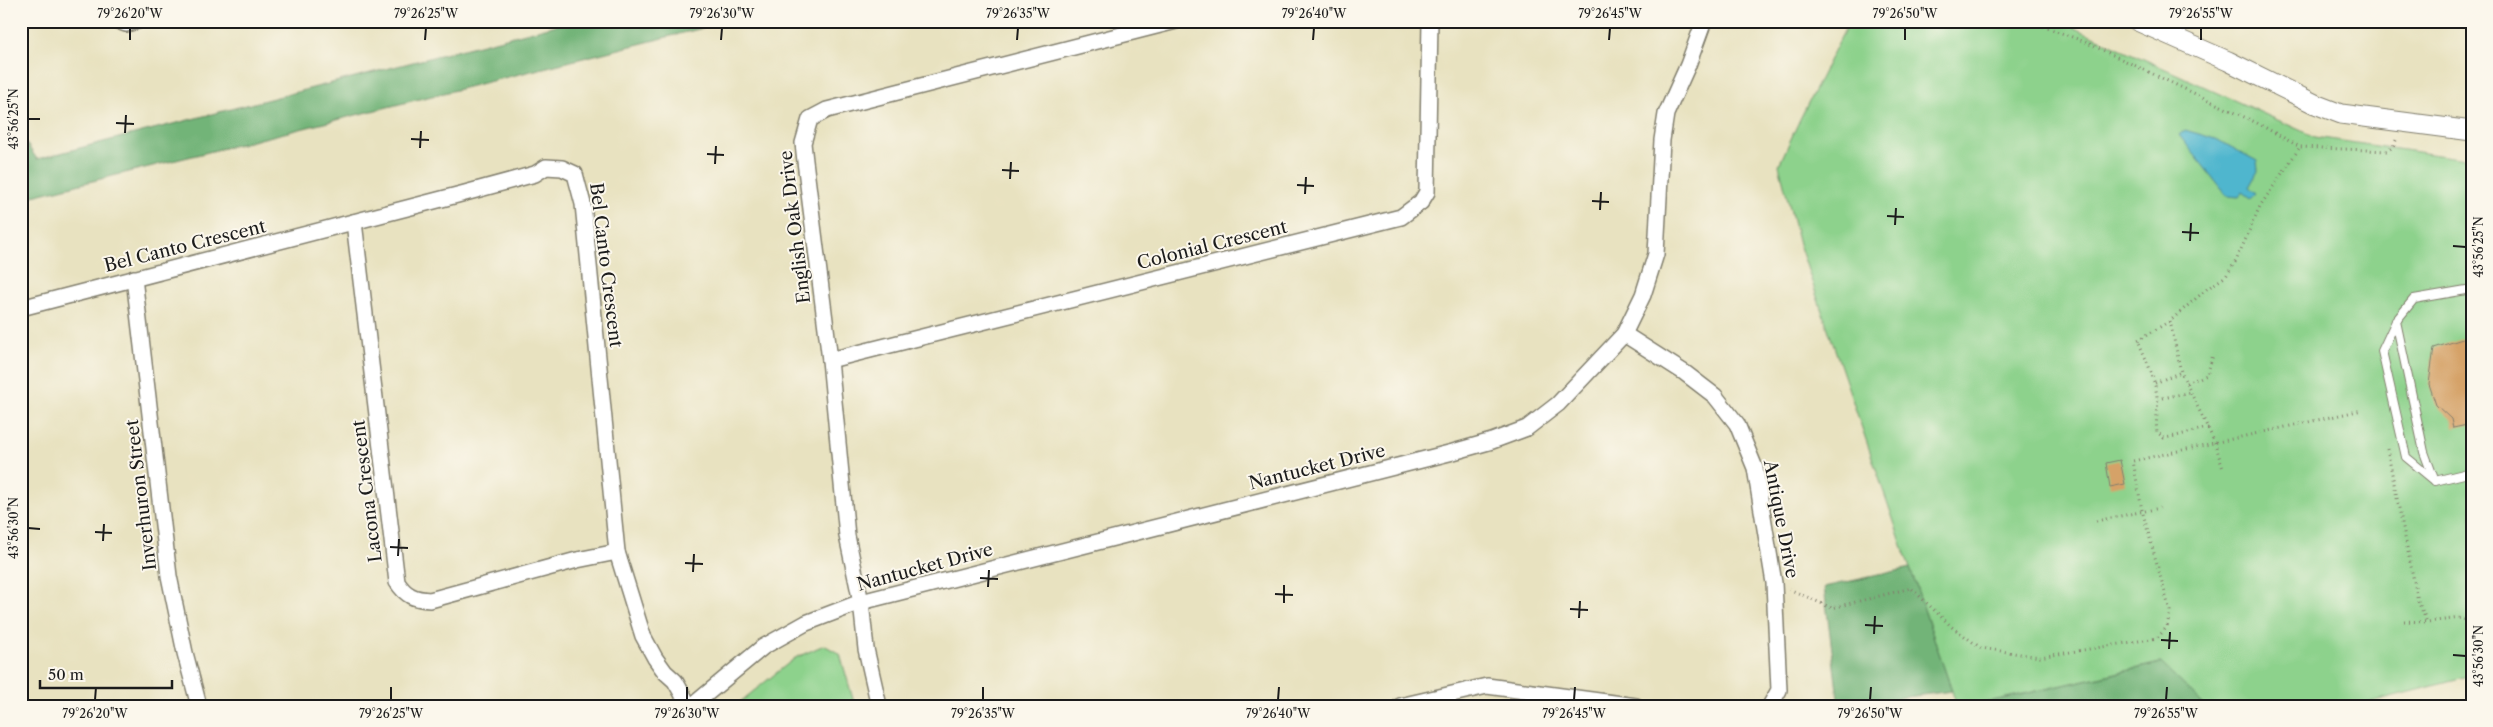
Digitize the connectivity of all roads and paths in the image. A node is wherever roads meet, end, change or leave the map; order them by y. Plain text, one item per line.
1 (118, 21) edge
2 (138, 21) edge
3 (1176, 21) edge
4 (1430, 21) edge
5 (1704, 21) edge
6 (2029, 21) edge
7 (2137, 21) edge
8 (2404, 124) junction
9 (2472, 132) edge
10 (2300, 146) junction
11 (354, 222) junction
12 (134, 278) junction
13 (2472, 289) edge
14 (21, 308) edge
15 (2170, 321) junction
16 (2396, 321) junction
17 (1624, 334) junction
18 (2213, 356) dead end
19 (830, 360) junction
20 (2180, 372) junction
21 (2155, 383) junction
22 (2186, 383) junction
23 (2190, 392) junction
24 (2158, 399) junction
25 (2362, 410) dead end
26 (2208, 428) junction
27 (2215, 443) junction
28 (2387, 449) dead end
29 (2223, 470) dead end
30 (2472, 472) edge
31 (2435, 481) junction
32 (2160, 508) dead end
33 (2142, 510) junction
34 (2096, 522) dead end
35 (617, 552) junction
36 (1774, 583) junction
37 (861, 602) junction
38 (2404, 621) dead end
39 (2427, 622) junction
40 (2470, 622) dead end
41 (199, 706) edge
42 (691, 706) edge
43 (879, 706) edge
44 (1400, 706) edge
45 (1636, 706) edge
46 (1770, 706) edge

1 - 2 street
3 - 19 street, English Oak Drive
4 - 19 street, Colonial Crescent
5 - 17 street, Nantucket Drive
6 - 10 path
7 - 8 street
8 - 9 street
8 - 10 path
10 - 15 path
11 - 12 street, Bel Canto Crescent
11 - 35 street, Lacona Crescent
11 - 35 street, Bel Canto Crescent
12 - 14 street, Bel Canto Crescent
12 - 41 street, Inverhuron Street
13 - 16 lane
15 - 20 path
15 - 21 path
16 - 31 lane
16 - 31 lane
17 - 36 street, Antique Drive
17 - 37 street, Nantucket Drive
18 - 22 path
19 - 37 street, English Oak Drive
20 - 21 path
20 - 22 path
21 - 24 path
22 - 23 path
23 - 24 path
23 - 26 path
24 - 26 path
25 - 27 path
26 - 27 path
27 - 29 path
27 - 33 path
28 - 39 path
30 - 31 lane
32 - 33 path
33 - 34 path
33 - 36 path
35 - 42 street, Bel Canto Crescent
36 - 46 street, Antique Drive
37 - 42 street, Nantucket Drive
37 - 43 street, English Oak Drive
38 - 39 path
39 - 40 path
44 - 45 street

